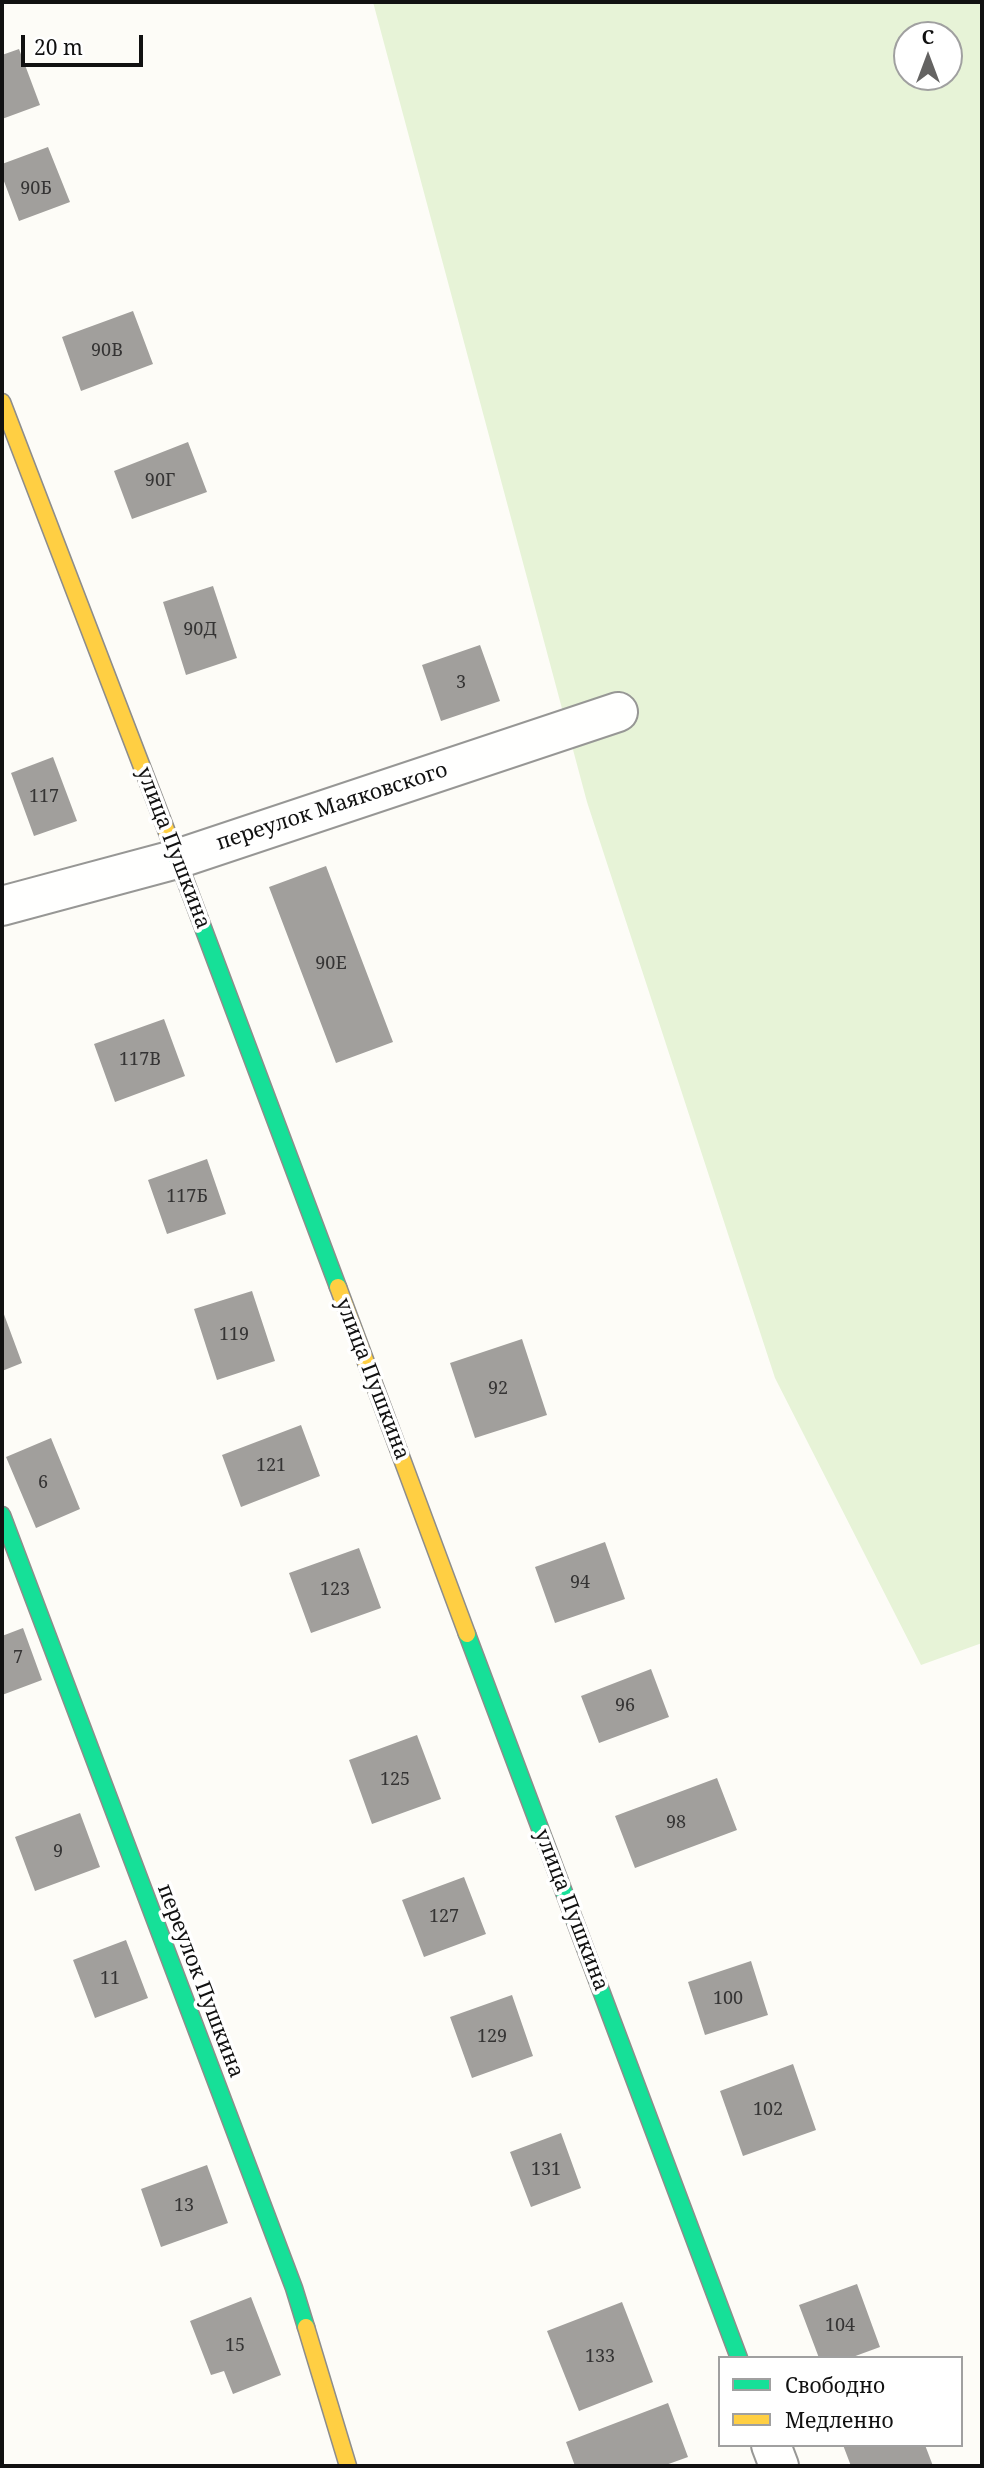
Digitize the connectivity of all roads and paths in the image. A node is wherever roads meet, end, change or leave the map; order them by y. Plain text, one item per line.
1 (2, 402) edge
2 (618, 712) dead end
3 (177, 859) junction
4 (2, 906) edge
5 (2, 1515) edge
6 (737, 2356) edge
7 (772, 2447) edge
8 (348, 2466) edge
9 (779, 2466) edge

1 - 3 street, улица Пушкина
2 - 3 street, переулок Маяковского
3 - 4 street, переулок Маяковского
3 - 6 street, улица Пушкина
5 - 8 street, переулок Пушкина
7 - 9 street

